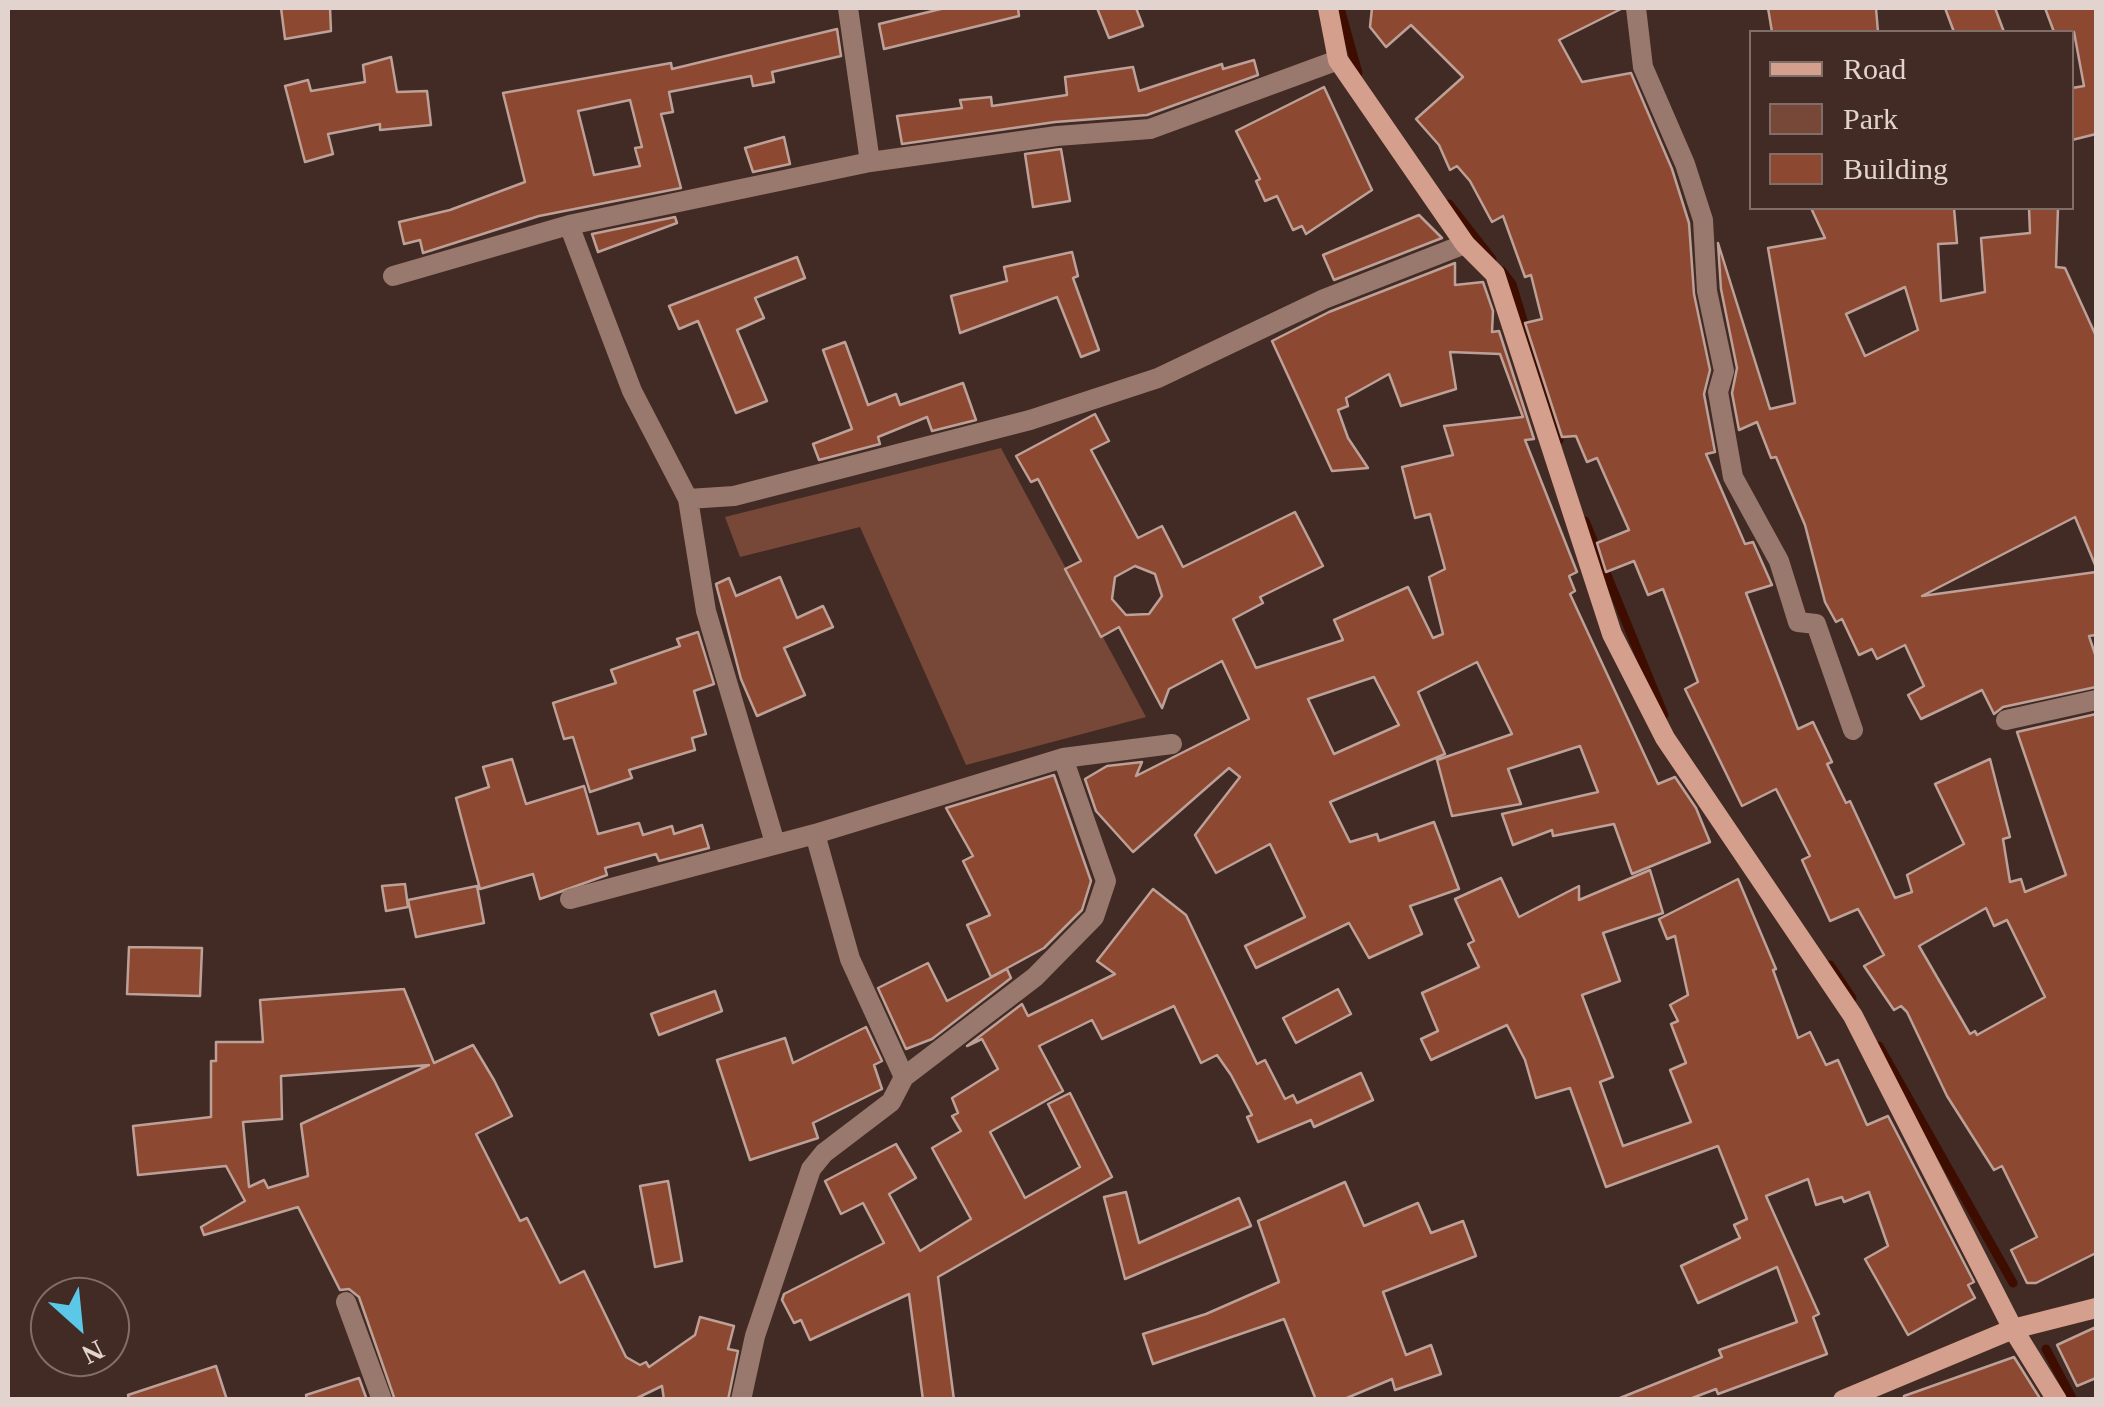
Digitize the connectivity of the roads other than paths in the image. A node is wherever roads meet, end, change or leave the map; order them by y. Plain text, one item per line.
1 (848, 8) edge
2 (1328, 8) edge
3 (1636, 8) edge
4 (1338, 60) junction
5 (870, 162) junction
6 (568, 226) junction
7 (1465, 244) junction
8 (393, 276) dead end
9 (688, 499) junction
10 (2096, 700) edge
11 (2006, 720) dead end
12 (1853, 730) dead end
13 (1172, 744) dead end
14 (1063, 758) junction
15 (815, 834) junction
16 (775, 843) junction
17 (570, 899) dead end
18 (904, 1076) junction
19 (346, 1302) dead end
20 (2096, 1308) edge
21 (2013, 1329) junction
22 (382, 1400) edge
23 (741, 1400) edge
24 (1843, 1400) edge
25 (2057, 1400) edge

1 - 5 street
2 - 4 street
3 - 12 street
4 - 5 street
4 - 7 street
5 - 6 street
6 - 8 street
6 - 9 street
7 - 9 street
7 - 21 street
9 - 16 street
10 - 11 street
13 - 14 street
14 - 15 street
14 - 18 street
15 - 16 street
15 - 18 street
16 - 17 street
18 - 23 street
19 - 22 street
20 - 21 street
21 - 24 street
21 - 25 street

